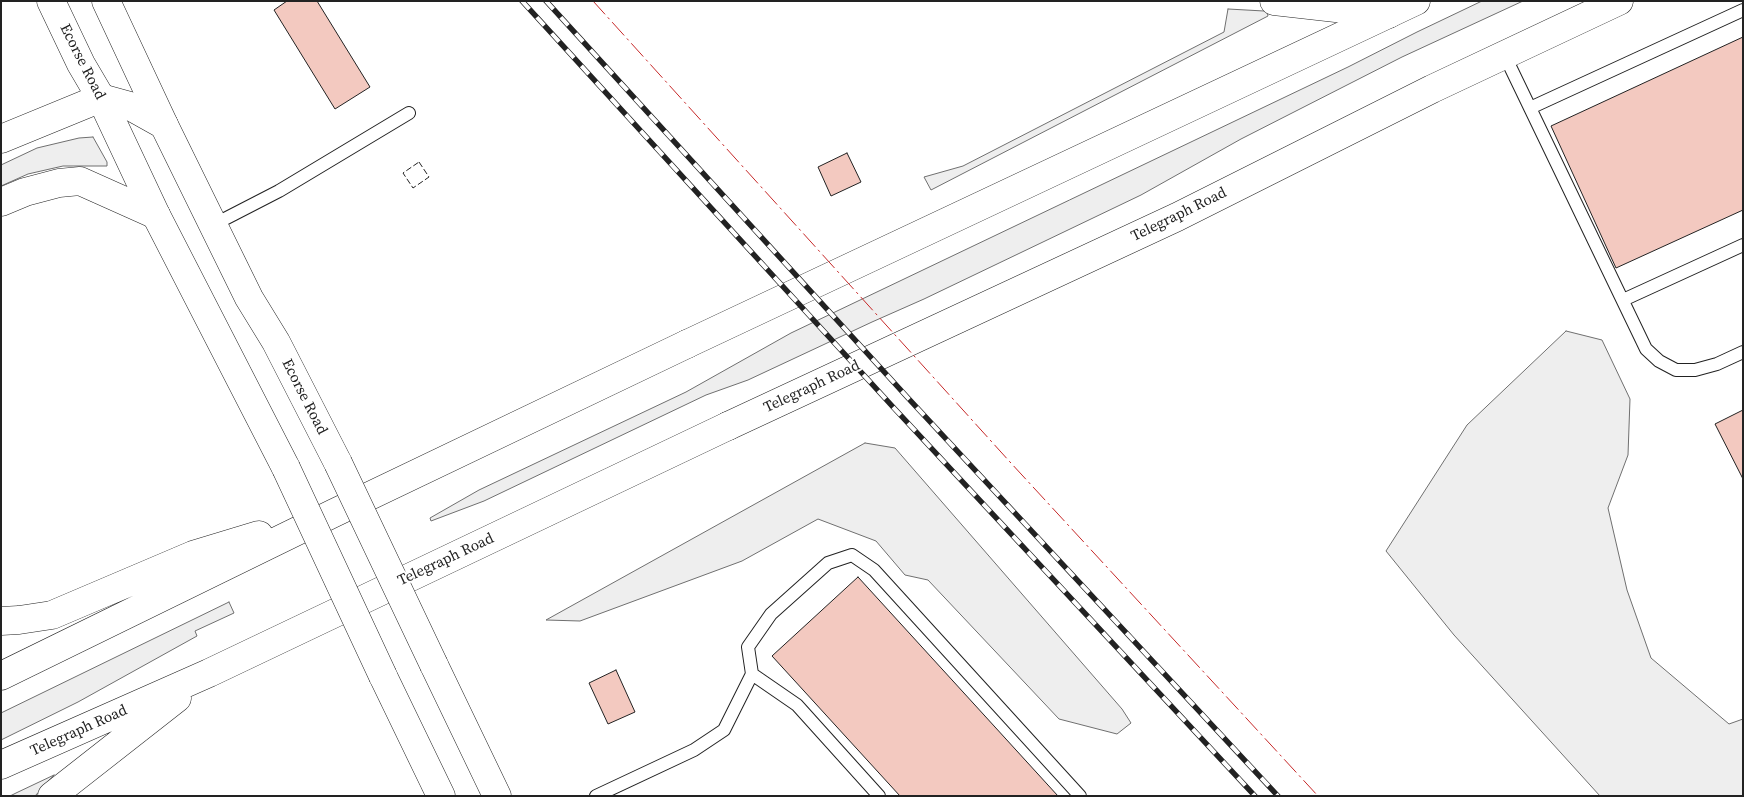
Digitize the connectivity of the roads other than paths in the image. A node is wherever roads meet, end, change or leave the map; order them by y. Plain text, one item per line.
1 (51, 1) edge
2 (106, 1) edge
3 (1274, 1) edge
4 (1416, 1) edge
5 (1619, 1) edge
6 (1743, 10) edge
7 (1390, 14) junction
8 (1505, 56) junction
9 (101, 98) junction
10 (1530, 108) junction
11 (409, 113) dead end
12 (164, 125) junction
13 (1, 139) edge
14 (1, 202) edge
15 (156, 215) junction
16 (213, 225) junction
17 (1743, 245) edge
18 (1622, 300) junction
19 (1743, 352) edge
20 (334, 512) junction
21 (1, 621) edge
22 (209, 673) junction
23 (752, 674) junction
24 (1, 676) edge
25 (1, 765) edge
26 (52, 796) edge
27 (441, 796) edge
28 (497, 796) edge
29 (596, 796) edge
30 (879, 796) edge
31 (1080, 796) edge

1 - 9 main road, Ecorse Road
2 - 12 main road, Ecorse Road
3 - 7 main road
4 - 7 main road
5 - 8 main road, Telegraph Road
6 - 10 lane
7 - 20 main road
8 - 10 lane
8 - 22 main road, Telegraph Road
9 - 12 main road
9 - 13 main road
9 - 15 main road, Ecorse Road
10 - 18 lane
11 - 16 lane
12 - 16 main road, Ecorse Road
14 - 15 main road
15 - 27 main road, Ecorse Road, bridge
16 - 28 main road, Ecorse Road, bridge
17 - 18 lane
18 - 19 lane
20 - 21 main road
20 - 24 main road
22 - 25 main road, Telegraph Road
22 - 26 main road
23 - 29 lane
23 - 30 lane
23 - 31 lane

